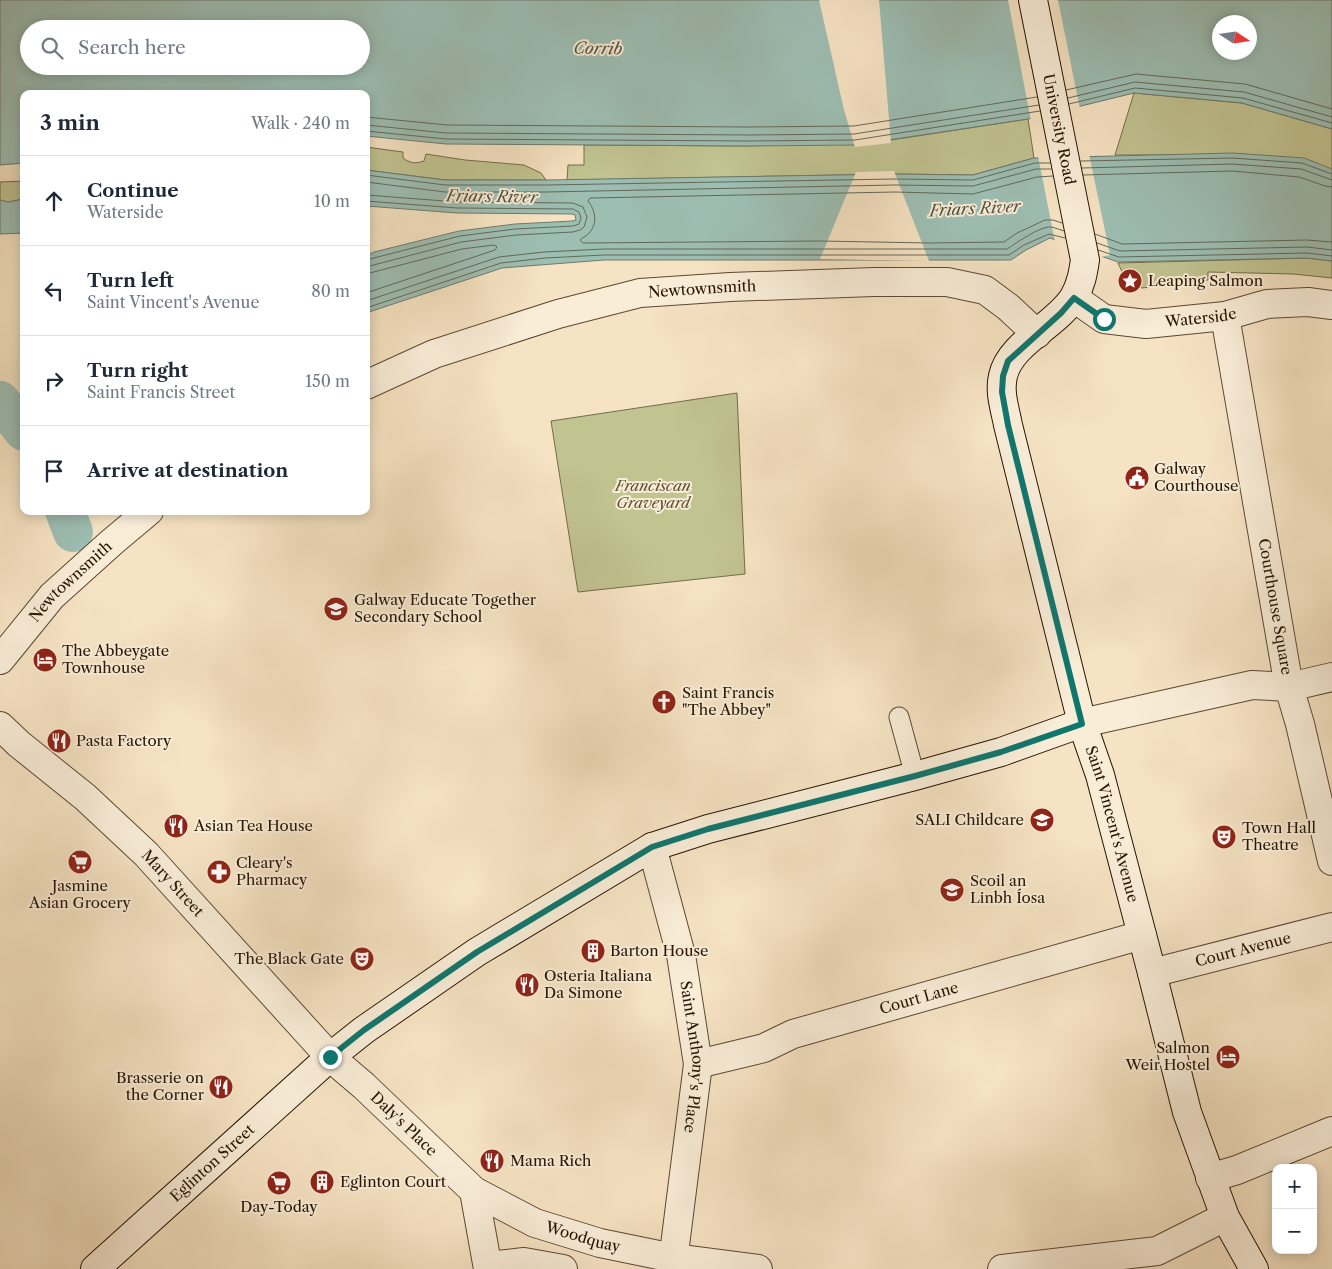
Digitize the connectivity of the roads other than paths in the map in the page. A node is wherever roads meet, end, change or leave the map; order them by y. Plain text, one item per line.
1 (1033, 0) edge
2 (1085, 260) joint
3 (1074, 298) junction
4 (1332, 305) edge
5 (1225, 316) junction
6 (1037, 334) junction
7 (370, 383) edge
8 (144, 515) edge
9 (0, 660) edge
10 (1332, 677) edge
11 (1289, 687) junction
12 (899, 718) dead end
13 (1082, 724) junction
14 (0, 726) edge
15 (915, 776) junction
16 (652, 847) junction
17 (1332, 861) edge
18 (1332, 927) edge
19 (1142, 935) junction
20 (1152, 974) junction
21 (330, 1057) junction
22 (698, 1064) junction
23 (1332, 1131) edge
24 (1210, 1178) junction
25 (474, 1191) junction
26 (1225, 1217) junction
27 (673, 1263) edge
28 (1062, 1266) edge
29 (488, 1267) edge
30 (95, 1269) edge
31 (563, 1269) edge
32 (758, 1269) edge
33 (1002, 1269) edge
34 (1254, 1269) edge

1 - 2 street, University Road
2 - 3 street, Saint Vincent's Avenue
3 - 5 street, Waterside
3 - 6 street, Saint Vincent's Avenue
4 - 5 street, Waterside
5 - 11 street, Courthouse Square
6 - 7 street, Newtownsmith
6 - 13 street, Saint Vincent's Avenue
8 - 9 street, Newtownsmith
10 - 11 street
11 - 13 street, Courthouse Square
11 - 17 street
12 - 15 lane
13 - 15 street, Courthouse Square
13 - 19 street, Saint Vincent's Avenue
14 - 21 street, Mary Street
15 - 16 street, Courthouse Square
16 - 21 street, Eglinton Street
16 - 22 street, Saint Anthony's Place
18 - 20 street, Court Avenue
19 - 20 street, Saint Vincent's Avenue
19 - 22 street, Court Lane
20 - 24 street, Saint Vincent's Avenue
21 - 25 street, Daly's Place
21 - 30 street, Eglinton Street
22 - 27 street, Saint Anthony's Place
23 - 24 street
24 - 26 street, Saint Vincent's Avenue
25 - 27 street, Woodquay
25 - 29 street
26 - 28 street
26 - 34 street, Saint Vincent's Avenue
27 - 32 street, Woodquay
28 - 33 street
29 - 31 street

